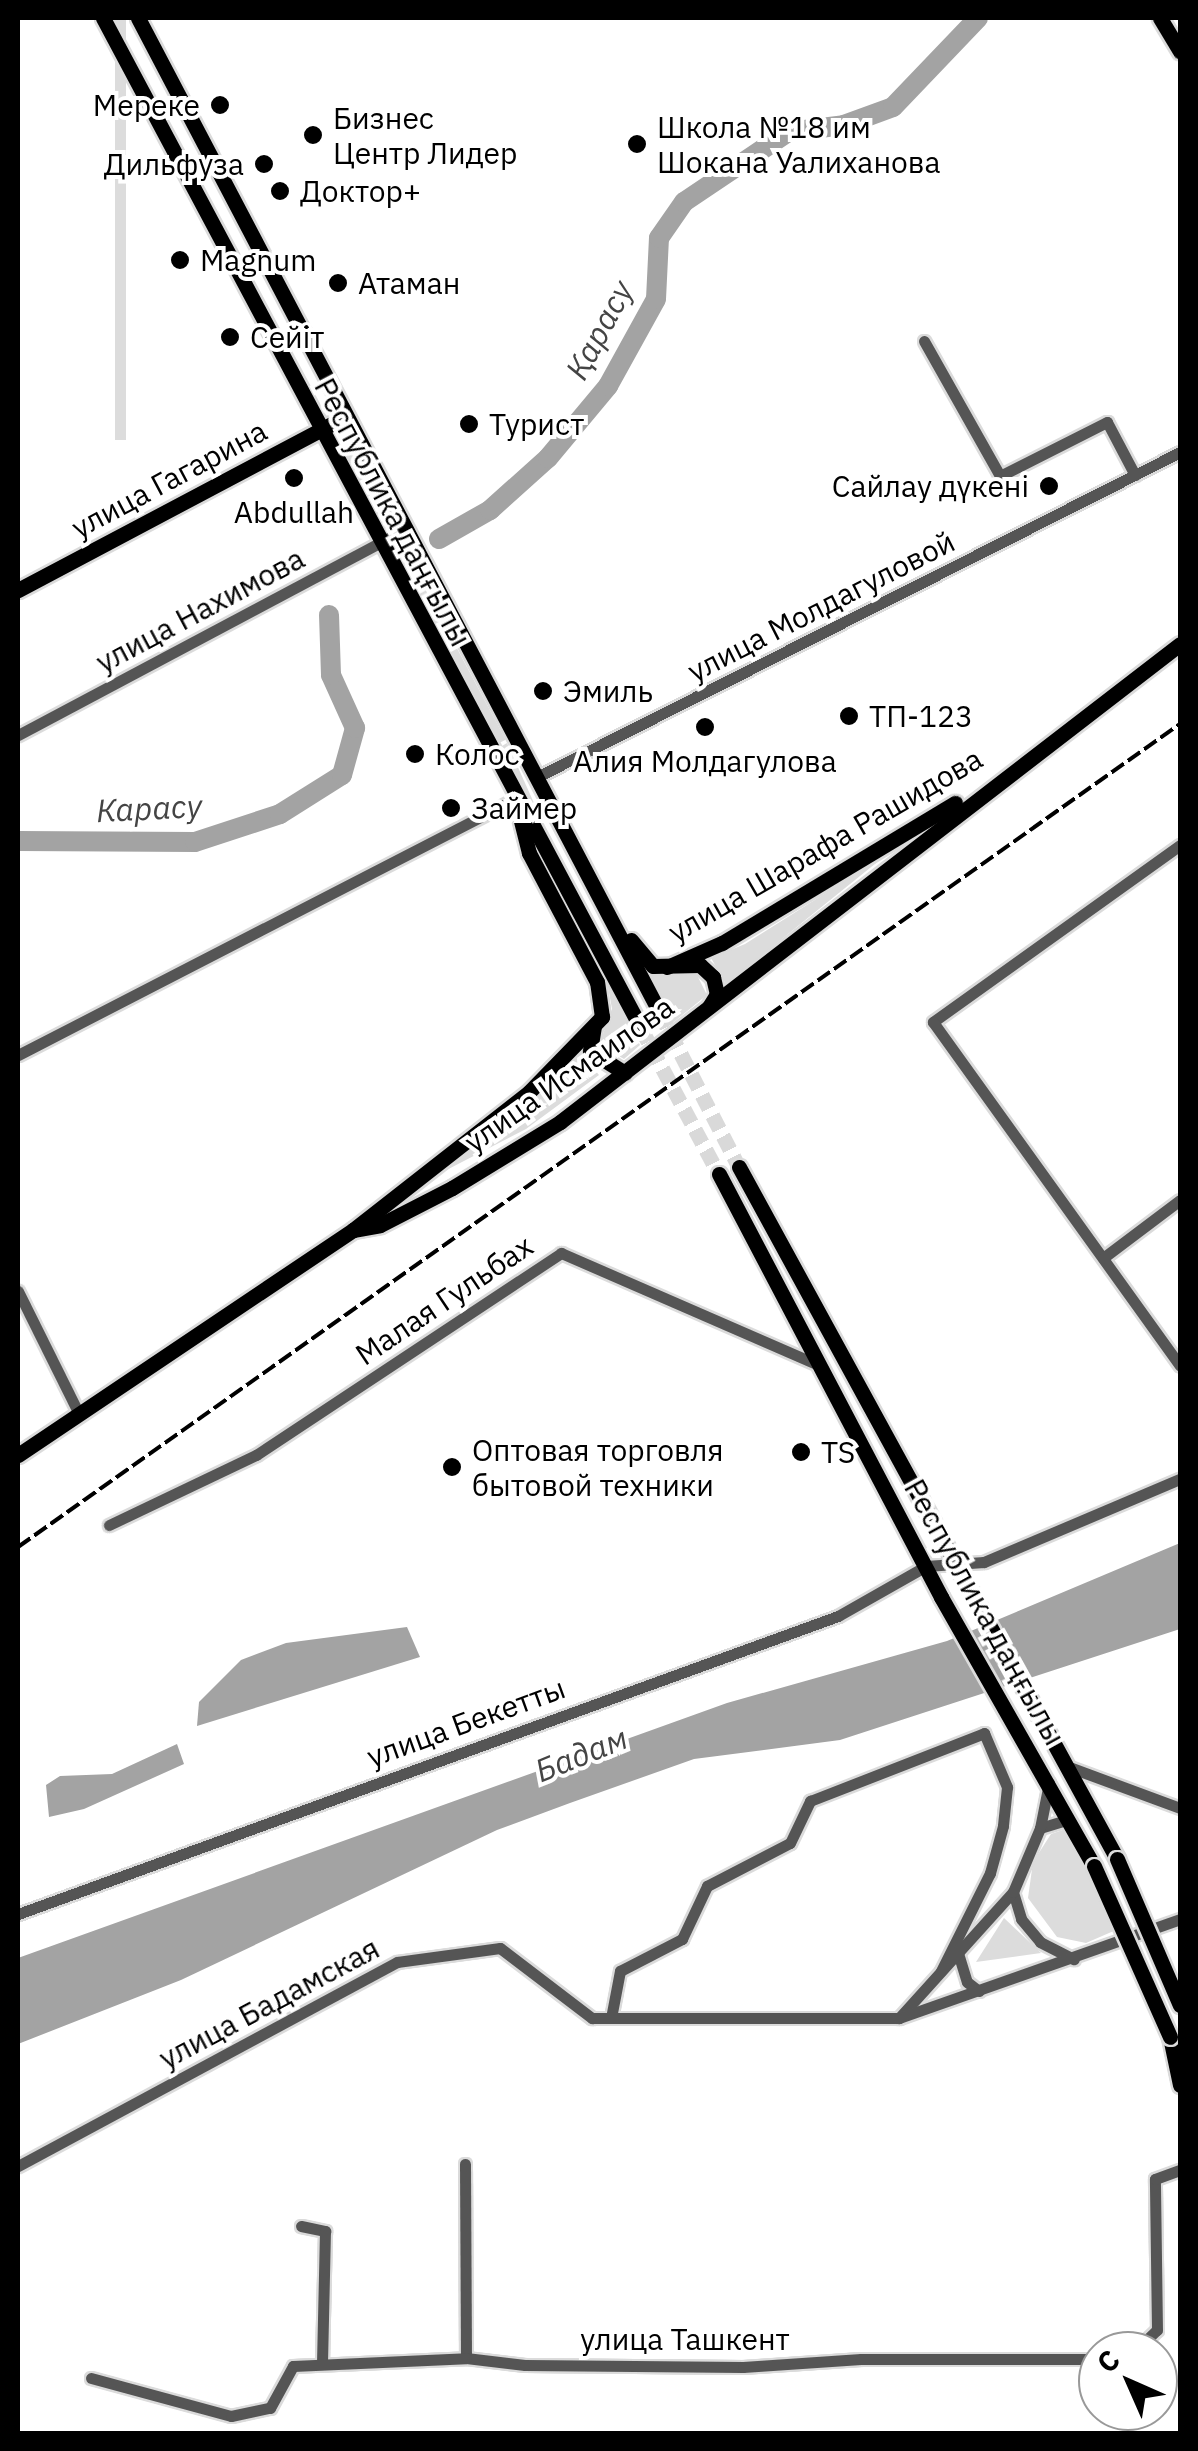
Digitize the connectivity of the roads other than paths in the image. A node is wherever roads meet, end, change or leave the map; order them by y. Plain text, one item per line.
1 (103, 18) edge
2 (138, 18) edge
3 (1160, 18) edge
4 (1180, 50) edge
5 (924, 341) dead end
6 (346, 416) junction
7 (319, 430) junction
8 (1180, 452) edge
9 (1135, 475) junction
10 (406, 529) junction
11 (378, 544) junction
12 (18, 590) edge
13 (1180, 644) edge
14 (18, 735) edge
15 (1010, 770) junction
16 (540, 784) junction
17 (515, 799) junction
18 (1180, 845) edge
19 (667, 968) junction
20 (707, 1011) junction
21 (660, 1014) tunnel mouth
22 (594, 1026) junction
23 (641, 1028) tunnel mouth
24 (19, 1055) edge
25 (625, 1073) junction
26 (739, 1167) tunnel mouth
27 (719, 1174) tunnel mouth
28 (1180, 1200) edge
29 (353, 1230) junction
30 (1103, 1258) junction
31 (18, 1291) edge
32 (820, 1364) junction
33 (1180, 1366) edge
34 (78, 1412) junction
35 (18, 1455) edge
36 (1180, 1479) edge
37 (109, 1524) dead end
38 (957, 1566) junction
39 (928, 1572) junction
40 (1069, 1767) junction
41 (1049, 1782) junction
42 (1180, 1808) edge
43 (1069, 1819) junction
44 (1040, 1828) junction
45 (1013, 1892) junction
46 (18, 1914) edge
47 (1180, 1919) edge
48 (958, 1953) junction
49 (1074, 1959) junction
50 (941, 1971) junction
51 (979, 1991) junction
52 (1180, 2005) edge
53 (611, 2018) junction
54 (898, 2018) junction
55 (1180, 2085) edge
56 (465, 2164) dead end
57 (18, 2166) edge
58 (1180, 2170) edge
59 (301, 2226) dead end
60 (1157, 2331) edge
61 (466, 2358) junction
62 (1078, 2359) edge
63 (322, 2360) junction
64 (91, 2378) dead end

1 - 7 main road, Республика даңғылы
2 - 6 main road, Республика даңғылы
3 - 4 main road
5 - 9 street
6 - 7 main road, улица Гагарина
6 - 10 main road, Республика даңғылы
7 - 11 main road, Республика даңғылы
7 - 12 main road, улица Гагарина
8 - 9 street, улица Молдагуловой
9 - 16 street, улица Молдагуловой
10 - 11 street, улица Нахимова
10 - 16 main road, Республика даңғылы
11 - 14 street, улица Нахимова
11 - 17 main road, Республика даңғылы
13 - 15 main road, улица Шарафа Рашидова
15 - 19 main road, улица Шарафа Рашидова
15 - 20 main road, улица Шарафа Рашидова
16 - 19 main road
16 - 21 main road, Республика даңғылы
17 - 22 main road, улица Исмаилова
17 - 23 main road, Республика даңғылы
17 - 24 street
18 - 30 street
19 - 20 main road
20 - 25 main road, улица Исмаилова
22 - 25 main road
22 - 29 main road, улица Исмаилова
25 - 29 main road, улица Исмаилова
26 - 38 main road, Республика даңғылы
27 - 32 main road, Республика даңғылы
28 - 30 street
29 - 34 main road, улица Исмаилова
30 - 33 street
31 - 34 street
32 - 37 street, Малая Гульбах
32 - 39 main road, Республика даңғылы
34 - 35 main road, улица Исмаилова
36 - 38 street
38 - 39 street
38 - 40 main road, Республика даңғылы
39 - 41 main road, Республика даңғылы
39 - 46 street, улица Бекетты
40 - 42 street
40 - 52 main road, Республика даңғылы, bridge
41 - 43 main road, Республика даңғылы
41 - 44 street
43 - 44 street
43 - 55 main road, Республика даңғылы, bridge
44 - 45 street
45 - 48 street
45 - 49 street
47 - 49 street, улица Бадамская
48 - 50 street
48 - 51 street
49 - 51 street, улица Бадамская
50 - 53 street
50 - 54 street
51 - 54 street, улица Бадамская
53 - 54 street, улица Бадамская
53 - 57 street, улица Бадамская
56 - 61 street
58 - 60 street
59 - 63 street
61 - 62 street, улица Ташкент
61 - 63 street, улица Ташкент
63 - 64 street

